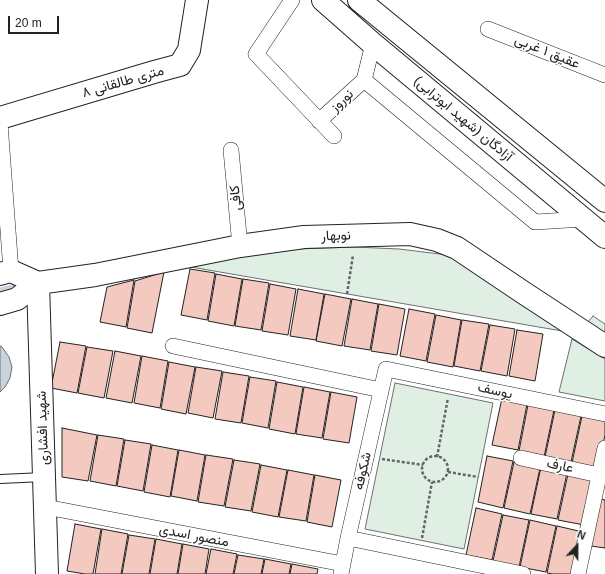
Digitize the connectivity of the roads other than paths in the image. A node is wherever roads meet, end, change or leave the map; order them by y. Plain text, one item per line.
1 (197, 0) edge
2 (292, 0) edge
3 (323, 0) edge
4 (358, 0) edge
5 (488, 29) dead end
6 (373, 44) junction
7 (605, 75) edge
8 (364, 80) junction
9 (0, 118) edge
10 (319, 121) junction
11 (0, 123) edge
12 (334, 136) dead end
13 (231, 150) dead end
14 (605, 201) edge
15 (584, 219) junction
16 (605, 236) edge
17 (240, 246) junction
18 (6, 272) edge
19 (38, 283) junction
20 (0, 304) edge
21 (173, 346) dead end
22 (605, 346) edge
23 (386, 369) joint
24 (381, 390) junction
25 (605, 414) edge
26 (605, 448) edge
27 (521, 458) dead end
28 (599, 475) junction
29 (45, 477) junction
30 (0, 479) edge
31 (46, 507) junction
32 (348, 538) junction
33 (342, 569) edge
34 (47, 574) edge
35 (523, 574) edge
36 (578, 574) edge

1 - 9 street, ۸ متری طالقانی
2 - 10 street
3 - 6 street, آزادگان (شهید ابوترابی)
4 - 14 street, آزادگان (شهید ابوترابی)
5 - 7 street, عقیق ۱ غربی
6 - 8 street
6 - 15 street, آزادگان (شهید ابوترابی)
8 - 10 street, نوروز
8 - 15 street
10 - 12 street
11 - 18 street
13 - 17 street, کافی
15 - 16 street, آزادگان (شهید ابوترابی)
17 - 19 street, نوبهار
17 - 22 street, نوبهار
18 - 19 street
19 - 20 street
19 - 29 street, شهید افشاری
21 - 24 street
23 - 24 street, شکوفه
23 - 25 street, یوسف
24 - 32 street, شکوفه
26 - 28 street
27 - 28 street, عارف
28 - 36 street
29 - 30 lane
29 - 31 street, شهید افشاری
31 - 33 street, منصور اسدی
31 - 34 street, شهید افشاری
32 - 33 street, شکوفه
32 - 35 street

